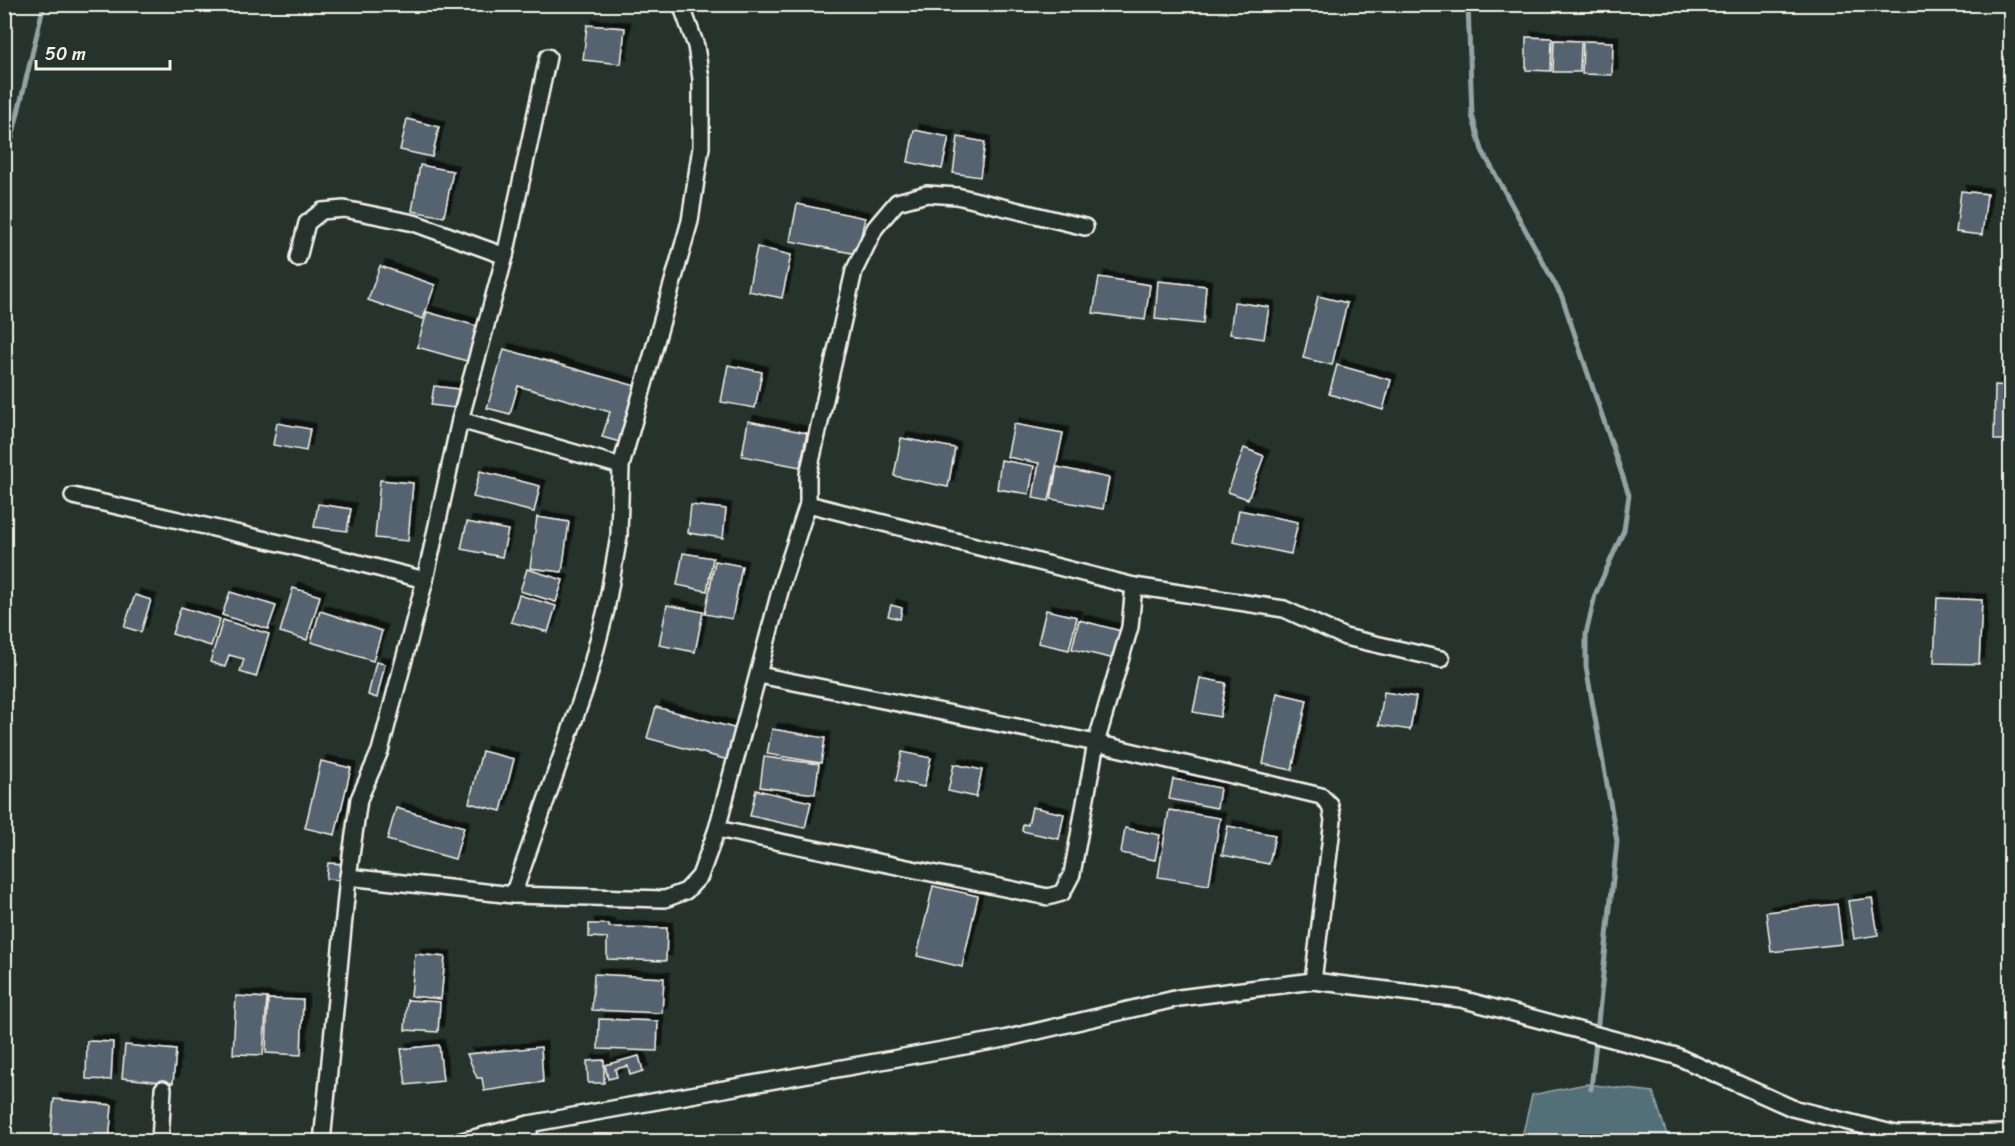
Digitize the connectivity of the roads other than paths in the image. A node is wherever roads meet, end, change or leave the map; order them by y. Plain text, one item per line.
1 (681, 4) edge
2 (548, 57) dead end
3 (1085, 227) dead end
4 (505, 256) junction
5 (298, 258) dead end
6 (460, 420) junction
7 (621, 466) junction
8 (73, 496) dead end
9 (808, 504) junction
10 (425, 580) junction
11 (1134, 586) junction
12 (1441, 659) dead end
13 (759, 675) junction
14 (1096, 743) junction
15 (717, 828) junction
16 (348, 877) junction
17 (513, 896) junction
18 (1313, 981) junction
19 (163, 1089) dead end
20 (528, 1124) junction
21 (2010, 1133) edge
22 (160, 1142) edge
23 (322, 1142) edge
24 (458, 1142) edge
25 (529, 1142) edge

1 - 7 street
2 - 4 street
3 - 9 street
4 - 5 street
4 - 6 street
6 - 7 street
6 - 10 street
7 - 17 street
8 - 10 street
9 - 11 street
9 - 13 street
10 - 16 street
11 - 12 street
11 - 14 street
13 - 14 street
13 - 15 street
14 - 15 street
14 - 18 street
15 - 17 street
16 - 17 street
16 - 23 street
18 - 20 street
18 - 21 street
19 - 22 street
20 - 24 street
20 - 25 street

